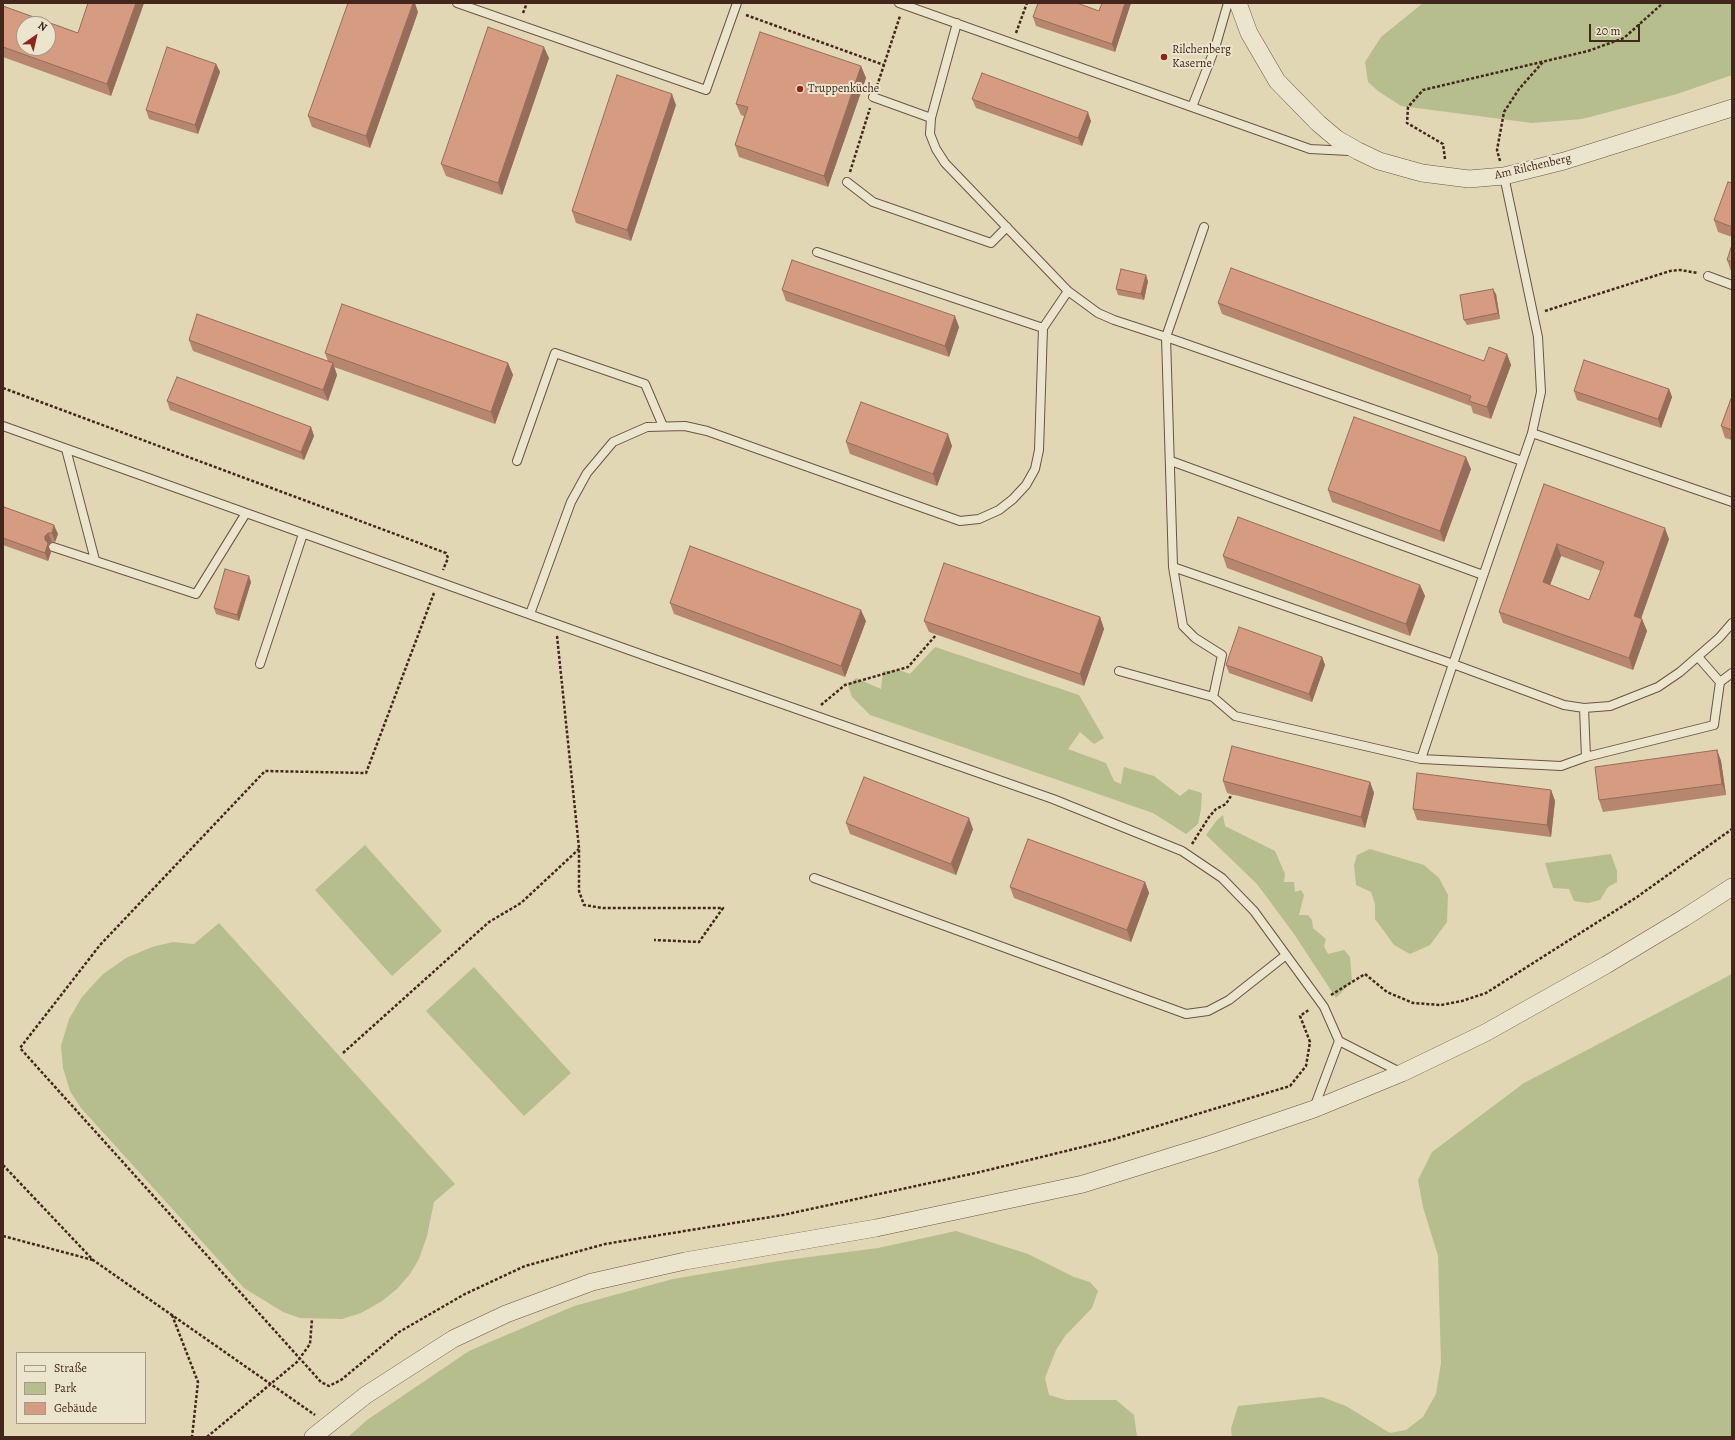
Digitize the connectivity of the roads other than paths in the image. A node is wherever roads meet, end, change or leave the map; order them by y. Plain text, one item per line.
1 (457, 3) edge
2 (899, 3) edge
3 (1228, 3) edge
4 (1238, 3) edge
5 (736, 7) edge
6 (957, 23) junction
7 (873, 97) dead end
8 (1192, 107) junction
9 (1732, 108) edge
10 (931, 118) junction
11 (1358, 152) junction
12 (1504, 176) junction
13 (847, 182) dead end
14 (1007, 227) junction
15 (1204, 227) dead end
16 (817, 252) dead end
17 (1708, 276) road end
18 (1732, 285) edge
19 (1068, 291) junction
20 (1043, 328) junction
21 (1166, 337) junction
22 (3, 426) edge
23 (663, 426) junction
24 (1532, 433) junction
25 (66, 449) junction
26 (1522, 460) junction
27 (1171, 461) junction
28 (517, 462) dead end
29 (1732, 502) edge
30 (246, 513) junction
31 (303, 534) junction
32 (53, 547) dead end
33 (95, 560) junction
34 (1173, 567) junction
35 (1483, 575) junction
36 (530, 614) junction
37 (1732, 623) edge
38 (1699, 658) junction
39 (260, 664) dead end
40 (1453, 664) junction
41 (1119, 671) dead end
42 (1732, 673) edge
43 (1720, 682) junction
44 (1214, 697) junction
45 (1584, 708) junction
46 (1586, 757) junction
47 (1421, 759) junction
48 (814, 878) dead end
49 (1732, 886) edge
50 (1286, 955) junction
51 (1339, 1040) junction
52 (1402, 1073) junction
53 (1314, 1109) junction
54 (313, 1437) edge

1 - 5 lane
2 - 6 lane
3 - 8 lane
4 - 11 street, Am Rilchenberg
6 - 8 lane
6 - 10 lane
7 - 10 lane
8 - 11 lane
9 - 12 street, Am Rilchenberg
10 - 14 lane
11 - 12 street, Am Rilchenberg
12 - 24 lane
13 - 14 lane
14 - 19 lane
15 - 21 lane
16 - 20 lane
17 - 18 lane
19 - 20 lane
19 - 21 lane
20 - 23 lane
21 - 26 lane
21 - 27 lane
22 - 25 lane
23 - 28 lane
23 - 36 lane
24 - 26 lane
24 - 29 lane
25 - 30 lane
25 - 33 lane
26 - 35 lane
27 - 34 lane
27 - 35 lane
30 - 31 lane
30 - 33 lane
31 - 36 lane
31 - 39 lane
32 - 33 lane
34 - 40 lane
34 - 44 lane
35 - 40 lane
36 - 50 lane
37 - 38 lane
38 - 43 lane
38 - 45 lane
40 - 45 lane
40 - 47 lane
41 - 44 lane
42 - 43 lane
43 - 46 lane
44 - 47 lane
45 - 46 lane
46 - 47 lane
48 - 50 lane
49 - 52 street
50 - 51 lane
51 - 52 lane
51 - 53 lane
52 - 53 street
53 - 54 street

